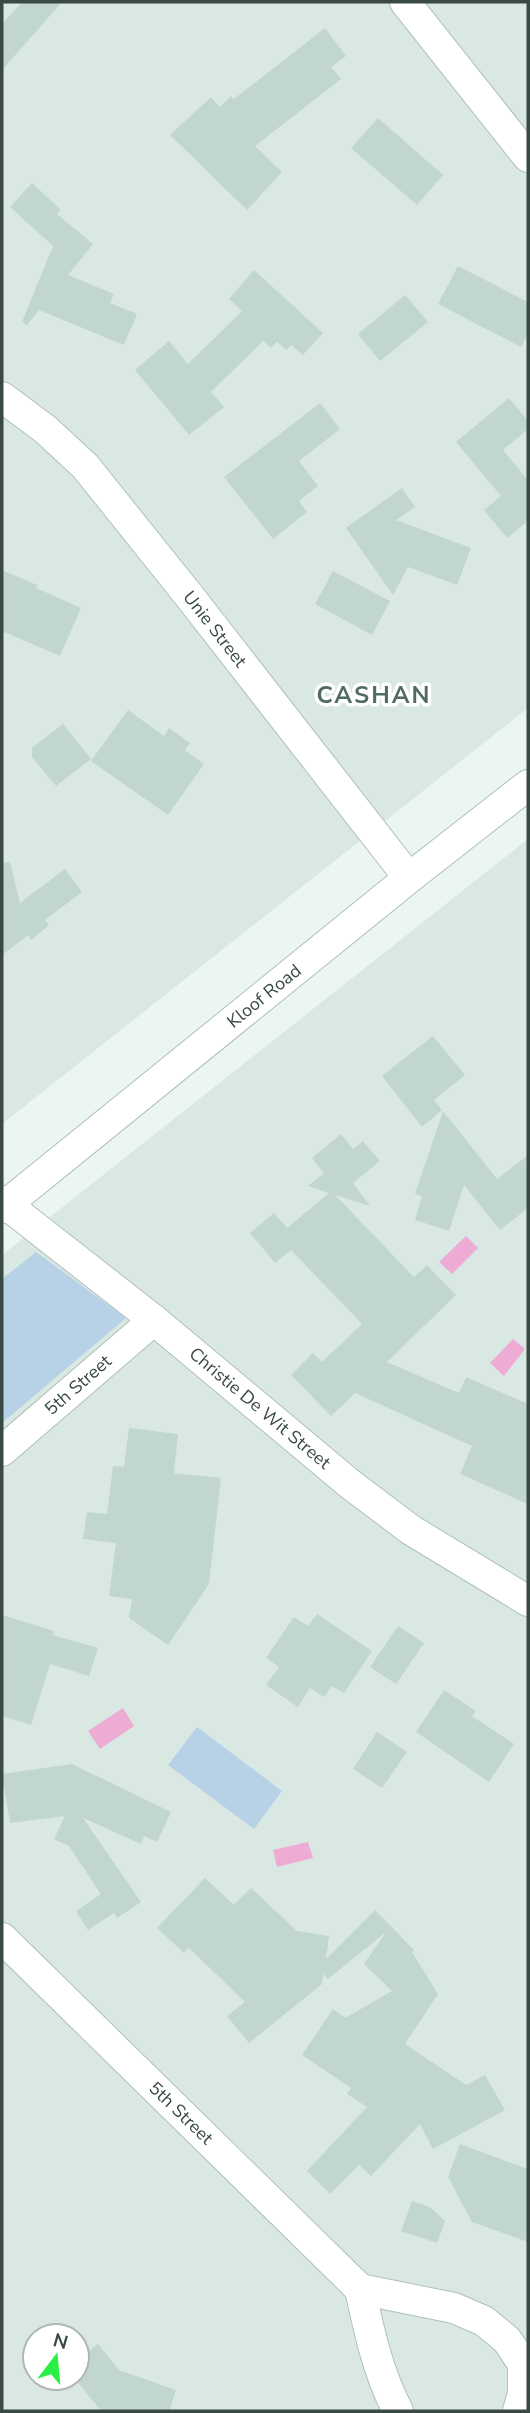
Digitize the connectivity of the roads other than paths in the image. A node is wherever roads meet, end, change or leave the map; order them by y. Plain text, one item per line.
1 (405, 2) edge
2 (528, 157) edge
3 (2, 397) edge
4 (528, 785) edge
5 (409, 878) junction
6 (3, 1205) edge
7 (154, 1320) junction
8 (2, 1451) edge
9 (528, 1601) edge
10 (2, 1938) edge
11 (360, 2288) junction
12 (398, 2411) edge
13 (518, 2411) edge

1 - 2 street
3 - 5 street, Unie Street
4 - 5 street, Kloof Road
5 - 6 street, Kloof Road
6 - 7 street, Christie De Wit Street
7 - 8 street, 5th Street
7 - 9 street, Christie De Wit Street
10 - 11 street, 5th Street
11 - 12 street
11 - 13 street

